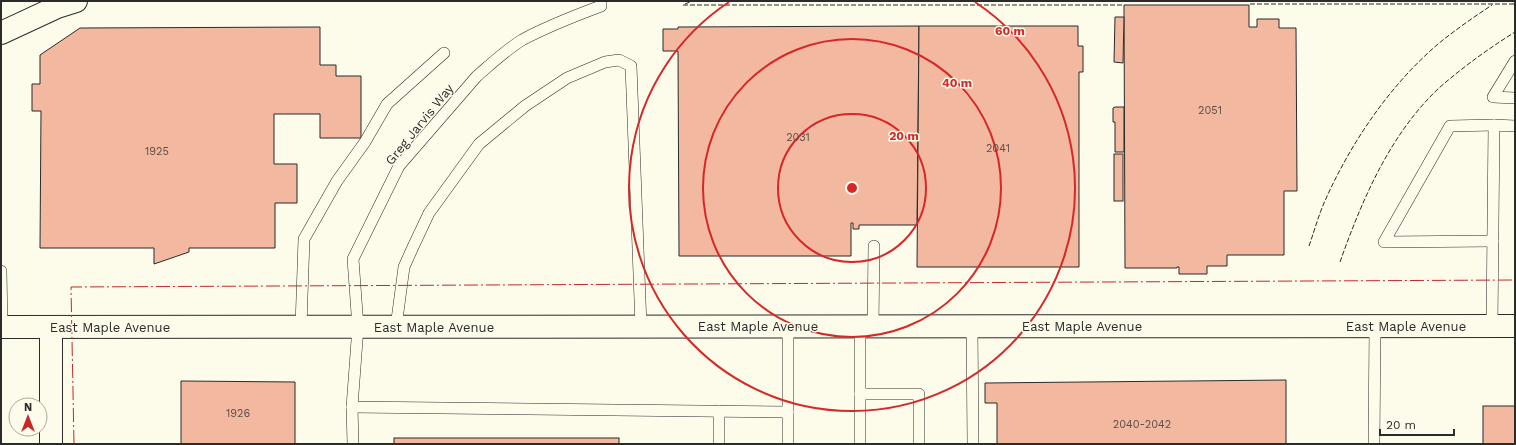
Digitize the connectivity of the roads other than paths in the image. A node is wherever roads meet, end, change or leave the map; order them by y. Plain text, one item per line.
1 (76, 1) edge
2 (601, 4) edge
3 (1, 33) edge
4 (444, 53) dead end
5 (1515, 61) edge
6 (1515, 98) edge
7 (1494, 126) junction
8 (1515, 126) edge
9 (1492, 242) junction
10 (874, 246) dead end
11 (1, 272) edge
12 (301, 326) junction
13 (641, 326) junction
14 (788, 326) junction
15 (866, 326) junction
16 (972, 326) junction
17 (1375, 326) junction
18 (1492, 326) junction
19 (1515, 326) edge
20 (2, 327) edge
21 (358, 327) junction
22 (396, 327) junction
23 (51, 328) junction
24 (860, 394) junction
25 (352, 407) junction
26 (719, 411) junction
27 (788, 412) junction
28 (51, 444) edge
29 (353, 444) edge
30 (719, 444) edge
31 (788, 444) edge
32 (860, 444) edge
33 (919, 444) edge
34 (974, 444) edge
35 (1374, 444) edge

1 - 3 street
2 - 21 lane, Greg Jarvis Way
4 - 12 lane
5 - 6 lane
7 - 8 lane
7 - 9 lane
7 - 9 lane
9 - 18 lane
10 - 15 lane
11 - 20 lane
12 - 21 street, East Maple Avenue
12 - 23 street, East Maple Avenue
13 - 14 street, East Maple Avenue
13 - 22 street, East Maple Avenue
13 - 22 lane
14 - 15 street, East Maple Avenue
14 - 27 lane
15 - 16 street, East Maple Avenue
15 - 24 lane
16 - 17 street, East Maple Avenue
16 - 34 lane
17 - 18 street, East Maple Avenue
17 - 35 lane
18 - 19 street, East Maple Avenue
20 - 23 street, East Maple Avenue
21 - 22 street, East Maple Avenue
21 - 25 lane, Greg Jarvis Way
23 - 28 street
24 - 32 lane
24 - 33 lane
25 - 26 lane
25 - 29 lane, Greg Jarvis Way
26 - 27 lane
26 - 30 lane
27 - 31 lane

